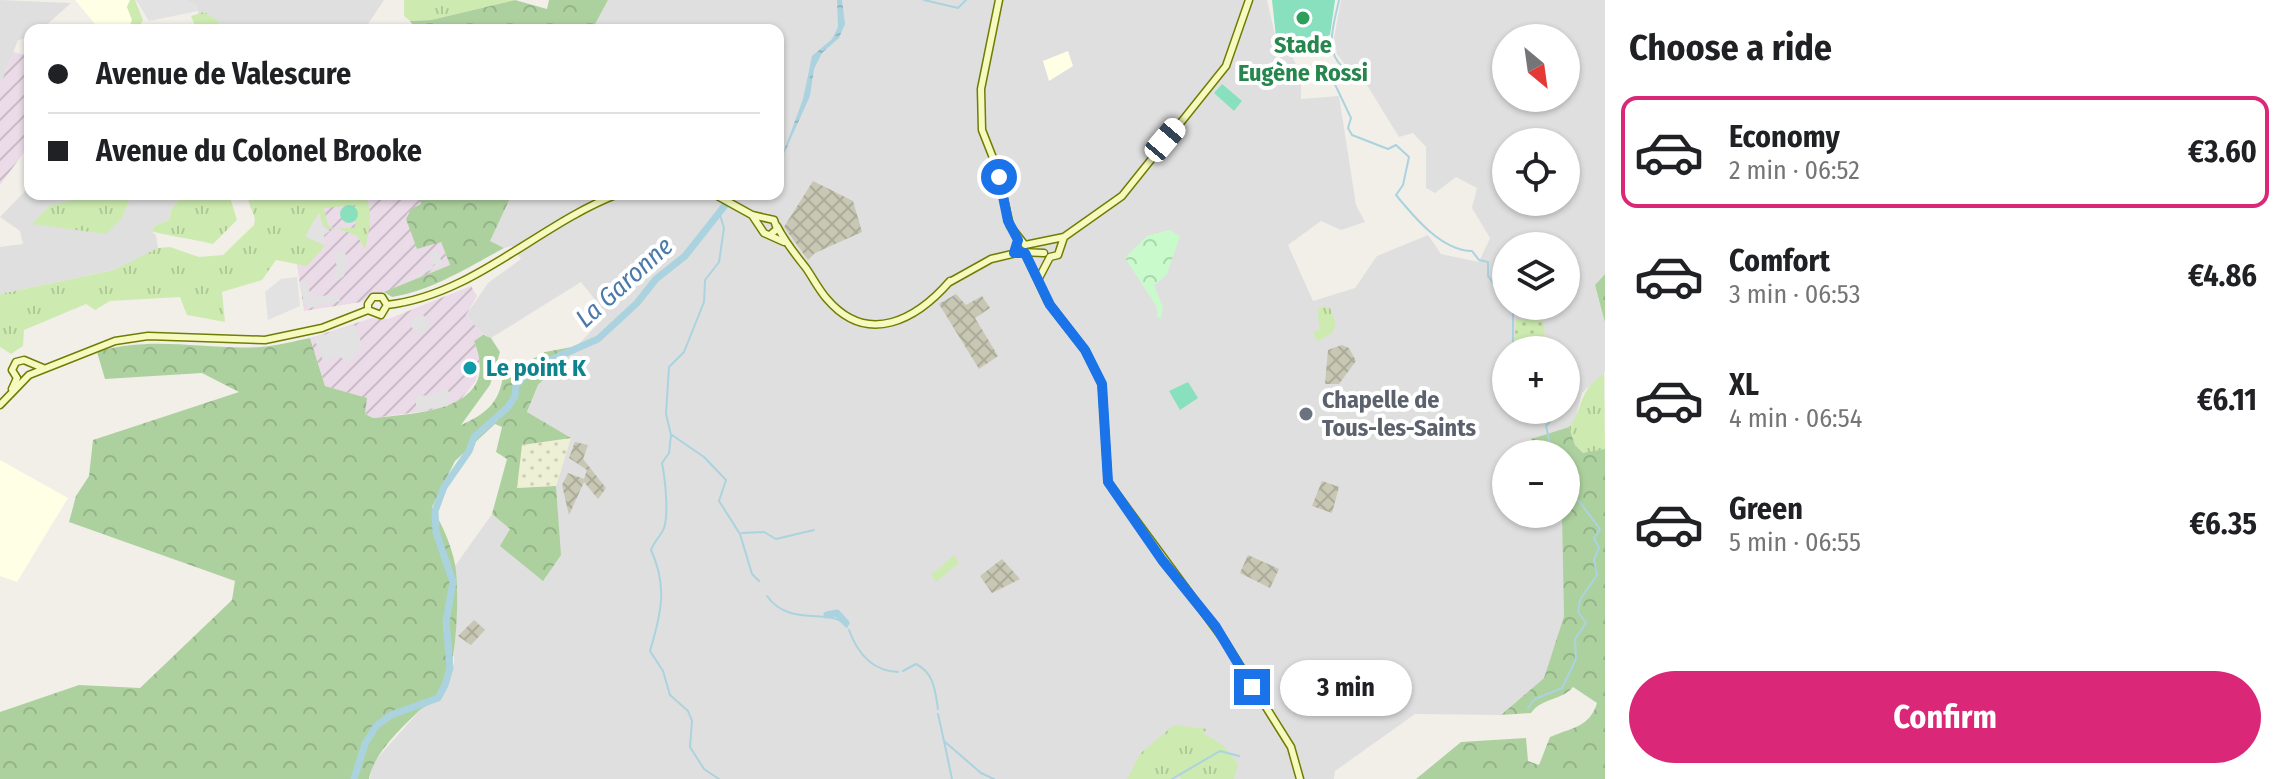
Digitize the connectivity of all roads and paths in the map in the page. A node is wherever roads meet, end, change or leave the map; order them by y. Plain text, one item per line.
1 (999, 0) edge
2 (1249, 0) edge
3 (607, 200) edge
4 (728, 200) edge
5 (752, 215) junction
6 (768, 219) junction
7 (777, 226) junction
8 (761, 228) junction
9 (770, 235) junction
10 (1018, 240) junction
11 (786, 243) junction
12 (1054, 243) junction
13 (1034, 244) junction
14 (1014, 253) junction
15 (1025, 253) junction
16 (1046, 253) junction
17 (1039, 278) junction
18 (387, 305) junction
19 (368, 310) junction
20 (31, 366) junction
21 (46, 367) junction
22 (23, 377) junction
23 (0, 402) edge
24 (1300, 779) edge

1 - 10 main road
2 - 12 main road
3 - 18 main road
4 - 5 main road
5 - 6 main road
5 - 8 main road
6 - 7 main road
6 - 8 main road
7 - 9 main road
7 - 11 main road
8 - 9 main road
9 - 11 main road
10 - 13 main road
10 - 14 main road
11 - 14 main road
12 - 13 main road
12 - 16 main road
12 - 16 main road
13 - 16 main road
14 - 15 main road
15 - 16 main road
15 - 17 main road
16 - 17 main road
17 - 24 main road
18 - 19 main road
18 - 19 main road
19 - 21 main road
20 - 21 main road
20 - 22 main road
20 - 22 main road
21 - 22 main road
22 - 23 main road

